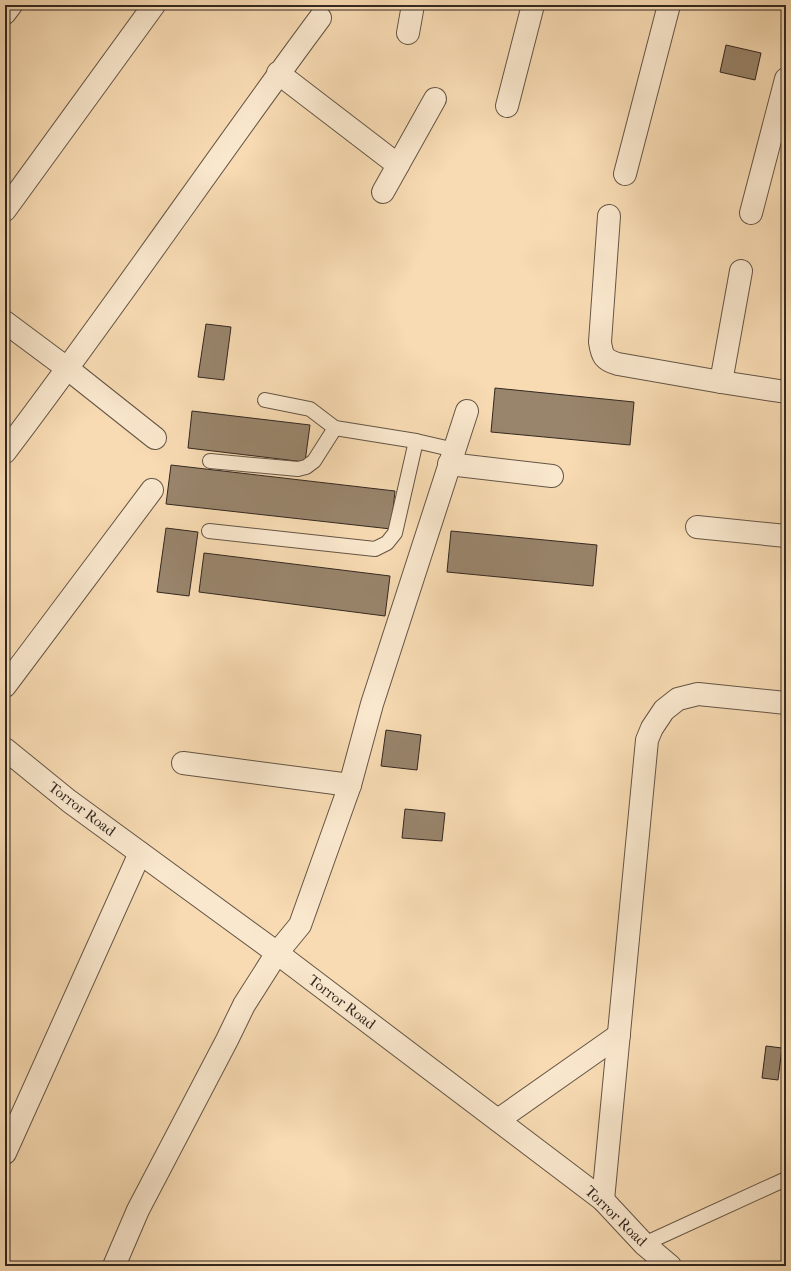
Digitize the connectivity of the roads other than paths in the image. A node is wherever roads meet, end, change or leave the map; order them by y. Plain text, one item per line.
1 (11, 5) edge
2 (154, 5) edge
3 (413, 5) edge
4 (533, 5) edge
5 (669, 5) edge
6 (5, 13) edge
7 (320, 18) dead end
8 (408, 33) dead end
9 (278, 74) junction
10 (786, 79) edge
11 (435, 99) dead end
12 (507, 106) dead end
13 (398, 165) junction
14 (625, 174) dead end
15 (383, 192) dead end
16 (5, 210) edge
17 (751, 213) dead end
18 (609, 216) dead end
19 (740, 271) dead end
20 (5, 322) edge
21 (68, 369) junction
22 (721, 382) junction
23 (786, 392) edge
24 (265, 400) dead end
25 (467, 411) dead end
26 (335, 428) junction
27 (155, 438) dead end
28 (416, 441) junction
29 (5, 452) edge
30 (452, 457) junction
31 (210, 461) dead end
32 (552, 476) dead end
33 (152, 490) dead end
34 (698, 527) dead end
35 (209, 531) dead end
36 (786, 536) edge
37 (5, 686) edge
38 (786, 703) edge
39 (5, 749) edge
40 (183, 763) dead end
41 (350, 785) junction
42 (140, 853) junction
43 (277, 953) junction
44 (619, 1035) junction
45 (498, 1120) junction
46 (5, 1153) edge
47 (786, 1179) edge
48 (603, 1200) junction
49 (644, 1244) junction
50 (114, 1266) edge
51 (670, 1266) edge

1 - 6 street
2 - 16 street
3 - 8 street
4 - 12 street
5 - 14 street
7 - 9 street
9 - 13 street
9 - 21 street
10 - 17 street
11 - 13 street
13 - 15 street
18 - 22 street
19 - 22 street
20 - 21 street
21 - 27 street
21 - 29 street
22 - 23 street
24 - 26 lane
25 - 30 street
26 - 28 lane
26 - 31 lane
28 - 30 lane
28 - 35 lane
30 - 32 street
30 - 41 street
33 - 37 street
34 - 36 street
38 - 44 street
39 - 42 street, Torror Road
40 - 41 street
41 - 43 street
42 - 43 street, Torror Road
42 - 46 street
43 - 45 street, Torror Road
43 - 50 street
44 - 45 street
44 - 48 street
45 - 48 street, Torror Road
47 - 49 lane
48 - 49 street, Torror Road
49 - 51 street, Torror Road

